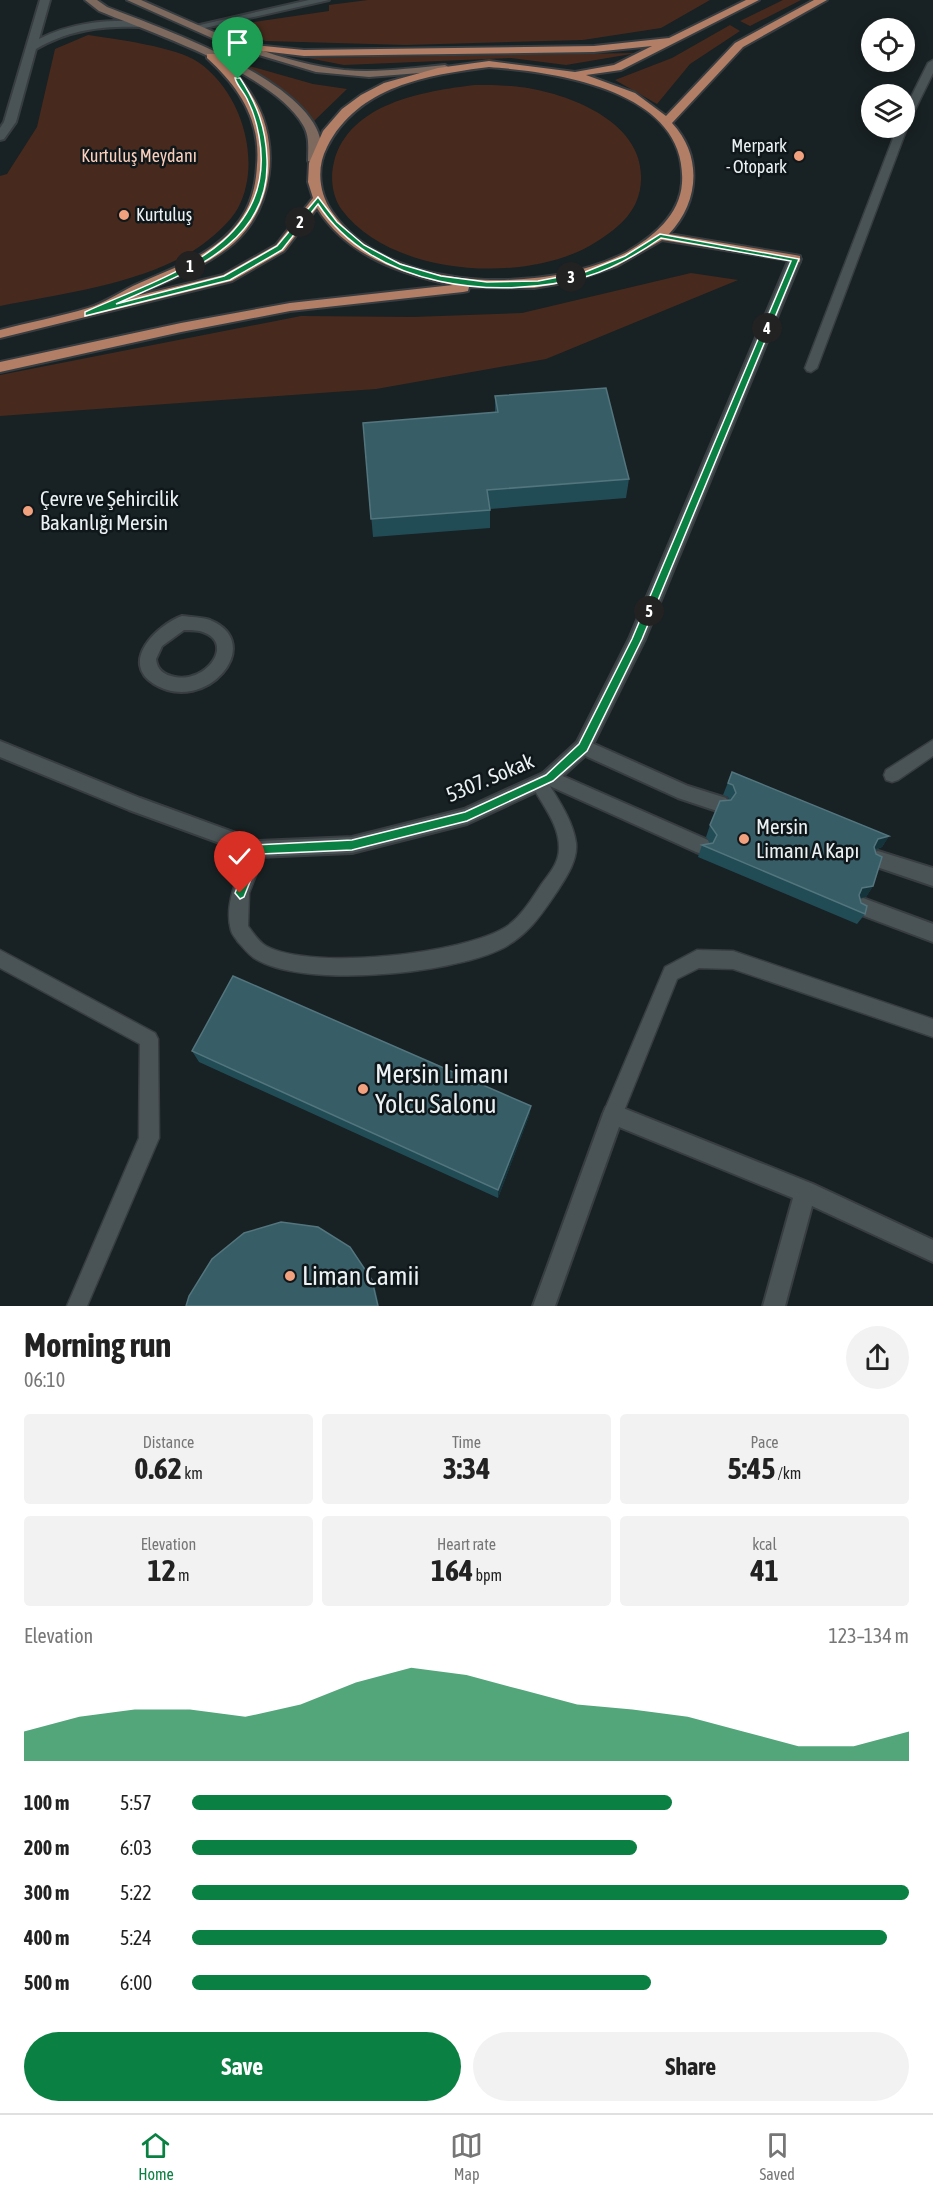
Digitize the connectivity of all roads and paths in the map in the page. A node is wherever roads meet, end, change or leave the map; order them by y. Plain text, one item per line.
1 (45, 0) edge
2 (90, 0) edge
3 (132, 0) edge
4 (324, 0) edge
5 (754, 0) edge
6 (822, 0) edge
7 (138, 24) junction
8 (196, 27) junction
9 (673, 40) junction
10 (238, 45) junction
11 (31, 48) junction
12 (211, 56) junction
13 (933, 63) edge
14 (445, 68) junction
15 (575, 74) junction
16 (915, 100) edge
17 (666, 123) junction
18 (0, 137) edge
19 (898, 138) edge
20 (314, 161) junction
21 (318, 199) junction
22 (660, 236) junction
23 (795, 259) joint
24 (487, 285) junction
25 (88, 314) junction
26 (0, 334) edge
27 (0, 367) edge
28 (811, 368) dead end
29 (170, 628) joint
30 (583, 747) junction
31 (933, 747) edge
32 (0, 749) edge
33 (892, 775) dead end
34 (544, 781) junction
35 (720, 804) edge
36 (702, 846) edge
37 (258, 849) junction
38 (878, 860) edge
39 (933, 878) edge
40 (863, 907) edge
41 (933, 933) edge
42 (0, 959) edge
43 (933, 1028) edge
44 (613, 1114) junction
45 (805, 1192) junction
46 (933, 1251) edge
47 (77, 1306) edge
48 (544, 1306) edge
49 (774, 1306) edge

1 - 11 street
2 - 7 main road
3 - 8 main road
4 - 8 street
5 - 9 main road
6 - 17 main road
7 - 11 street
7 - 12 main road
8 - 10 main road
9 - 10 main road
9 - 15 main road
10 - 14 main road
11 - 18 street
12 - 20 main road
12 - 25 main road
13 - 16 lane
14 - 15 main road
14 - 20 main road
15 - 17 main road
17 - 22 main road
19 - 28 lane
20 - 21 main road
21 - 24 main road
21 - 25 main road
22 - 23 main road
22 - 24 main road
23 - 30 street, 5307. Sokak
24 - 27 main road
25 - 26 main road
29 - 29 street
30 - 34 street, 5307. Sokak
30 - 35 street
31 - 33 lane
32 - 37 street, 5307. Sokak
34 - 36 street
34 - 37 street, 5307. Sokak
34 - 37 lane
38 - 39 street
40 - 41 street
42 - 47 lane
43 - 44 lane
44 - 45 street
44 - 48 street
45 - 46 street
45 - 49 street

